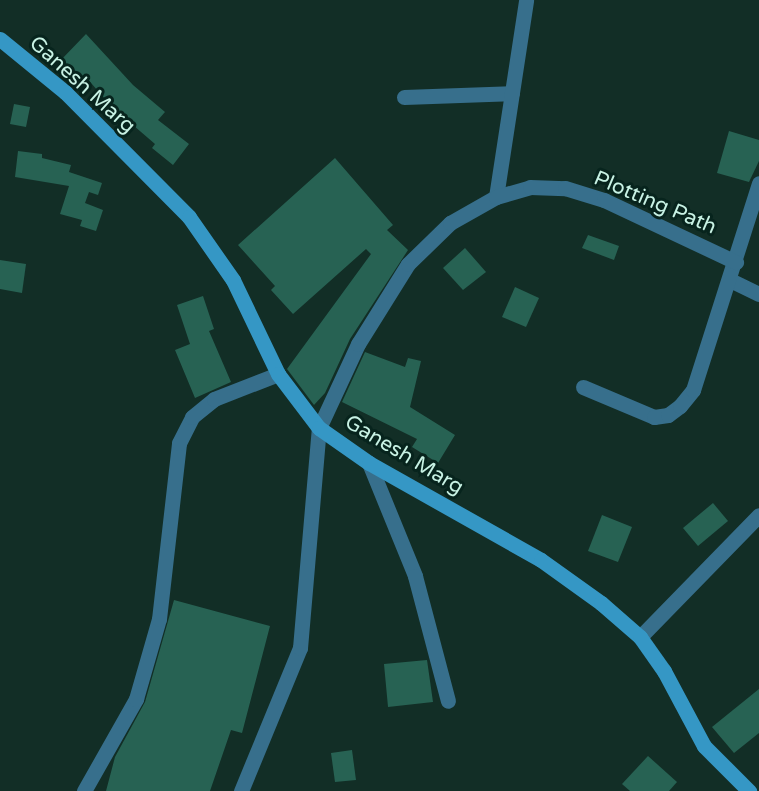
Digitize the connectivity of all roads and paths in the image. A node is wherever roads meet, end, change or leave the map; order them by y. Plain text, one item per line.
1 (526, 0) edge
2 (0, 39) edge
3 (512, 93) junction
4 (404, 97) dead end
5 (759, 183) edge
6 (496, 197) junction
7 (736, 262) junction
8 (730, 280) junction
9 (759, 294) edge
10 (278, 374) junction
11 (583, 387) dead end
12 (319, 428) junction
13 (369, 463) junction
14 (759, 515) edge
15 (640, 637) junction
16 (448, 700) dead end
17 (84, 791) edge
18 (241, 791) edge
19 (749, 791) edge

1 - 3 street
2 - 10 street, Ganesh Marg
3 - 4 street
3 - 6 street
5 - 7 street
6 - 7 street, Plotting Path
6 - 12 street, Plotting Path
7 - 8 street
8 - 9 street
8 - 11 street
10 - 12 street, Ganesh Marg
10 - 17 street
12 - 13 street, Ganesh Marg
12 - 18 street, Plotting Path
13 - 15 street, Ganesh Marg
13 - 16 street
14 - 15 street
15 - 19 street, Ganesh Marg

